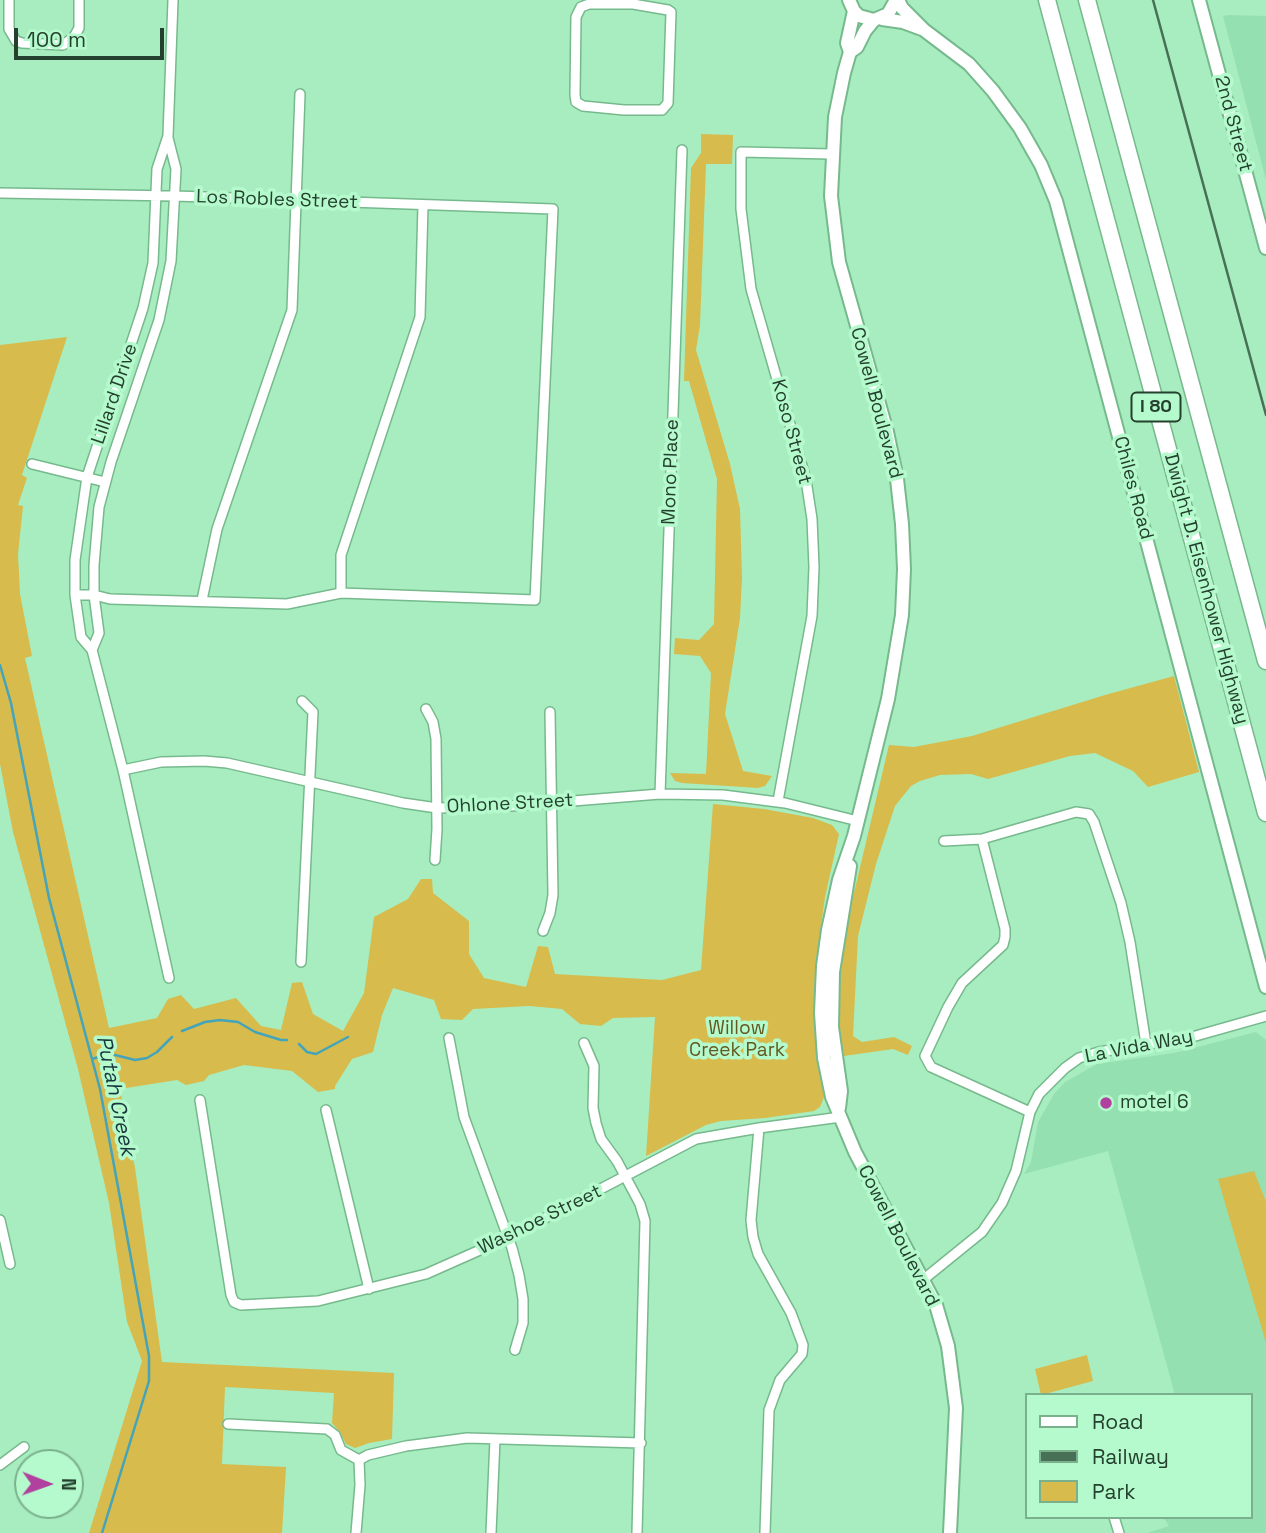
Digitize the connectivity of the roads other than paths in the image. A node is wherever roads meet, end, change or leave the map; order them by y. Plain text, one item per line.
1 (9, 0) edge
2 (79, 0) edge
3 (173, 0) edge
4 (897, 0) edge
5 (1046, 0) edge
6 (1087, 0) edge
7 (1199, 0) edge
8 (633, 2) edge
9 (851, 6) edge
10 (878, 20) junction
11 (924, 30) junction
12 (850, 52) junction
13 (300, 94) dead end
14 (168, 136) junction
15 (682, 150) dead end
16 (831, 154) junction
17 (0, 193) edge
18 (156, 196) junction
19 (175, 196) junction
20 (298, 200) junction
21 (423, 205) junction
22 (1266, 248) edge
23 (131, 346) junction
24 (149, 351) junction
25 (32, 464) dead end
26 (87, 477) junction
27 (105, 482) junction
28 (78, 533) junction
29 (96, 535) junction
30 (341, 593) junction
31 (75, 595) junction
32 (94, 595) junction
33 (202, 600) junction
34 (92, 650) junction
35 (1266, 660) edge
36 (302, 701) dead end
37 (426, 709) dead end
38 (550, 712) dead end
39 (123, 770) junction
40 (310, 780) junction
41 (660, 794) junction
42 (778, 801) junction
43 (551, 802) junction
44 (437, 808) junction
45 (1266, 813) edge
46 (858, 821) junction
47 (982, 839) junction
48 (944, 841) dead end
49 (435, 860) dead end
50 (543, 932) dead end
51 (301, 962) dead end
52 (169, 978) dead end
53 (1266, 987) edge
54 (1266, 1016) edge
55 (449, 1038) dead end
56 (584, 1043) dead end
57 (1146, 1044) junction
58 (200, 1100) dead end
59 (326, 1110) dead end
60 (1030, 1112) junction
61 (840, 1113) junction
62 (759, 1128) junction
63 (625, 1177) junction
64 (0, 1220) edge
65 (507, 1238) junction
66 (10, 1264) dead end
67 (924, 1279) junction
68 (369, 1289) junction
69 (515, 1350) dead end
70 (228, 1424) dead end
71 (495, 1438) junction
72 (640, 1443) junction
73 (24, 1447) dead end
74 (359, 1460) junction
75 (0, 1465) edge
76 (356, 1533) edge
77 (491, 1533) edge
78 (637, 1533) edge
79 (765, 1533) edge
80 (950, 1533) edge

1 - 2 street
3 - 14 street, Lillard Drive
4 - 10 main road, Cowell Boulevard
4 - 11 main road
5 - 45 highway, Dwight D. Eisenhower Highway / I 80
6 - 35 highway, Dwight D. Eisenhower Highway / I 80
7 - 22 main road, 2nd Street
8 - 8 street
9 - 10 main road
9 - 12 main road, Cowell Boulevard
10 - 11 main road
10 - 12 main road, Cowell Boulevard
11 - 53 main road, Chiles Road
12 - 16 main road, Cowell Boulevard
13 - 20 street
14 - 18 street, Lillard Drive
14 - 19 street, Lillard Drive
15 - 41 street, Mono Place
16 - 42 street, Koso Street
16 - 46 main road, Cowell Boulevard
17 - 18 street, Los Robles Street
18 - 19 street, Los Robles Street
18 - 23 street, Lillard Drive
19 - 20 street, Los Robles Street
19 - 24 street, Lillard Drive
20 - 21 street, Los Robles Street
20 - 33 street
21 - 30 street
21 - 30 street, Los Robles Street
23 - 24 street
23 - 26 street, Lillard Drive
24 - 27 street, Lillard Drive
25 - 26 street
26 - 27 street
26 - 28 street, Lillard Drive
27 - 29 street, Lillard Drive
28 - 29 street
28 - 31 street, Lillard Drive
29 - 32 street, Lillard Drive
30 - 33 street
31 - 32 street
31 - 34 street, Lillard Drive
32 - 33 street
32 - 34 street, Lillard Drive
34 - 39 street, Lillard Drive
36 - 40 street
37 - 44 street
38 - 43 street
39 - 40 street, Ohlone Street
39 - 52 street, Lillard Drive
40 - 44 street, Ohlone Street
40 - 51 street
41 - 42 street, Ohlone Street
41 - 43 street, Ohlone Street
42 - 46 street, Ohlone Street
43 - 44 street, Ohlone Street
43 - 50 street
44 - 49 street
46 - 61 main road, Cowell Boulevard
47 - 48 street
47 - 57 street
47 - 60 street
54 - 57 street, La Vida Way
55 - 65 street
56 - 63 street
57 - 60 street, La Vida Way
58 - 68 street, Washoe Street
59 - 68 street
60 - 67 street, La Vida Way
61 - 62 street, Washoe Street
61 - 67 main road, Cowell Boulevard
62 - 63 street, Washoe Street
62 - 79 street
63 - 65 street, Washoe Street
63 - 72 street
64 - 66 street
65 - 68 street, Washoe Street
65 - 69 street
67 - 80 main road, Cowell Boulevard
70 - 74 street
71 - 72 street
71 - 74 street
71 - 77 street
72 - 78 street
73 - 75 street
74 - 76 street

